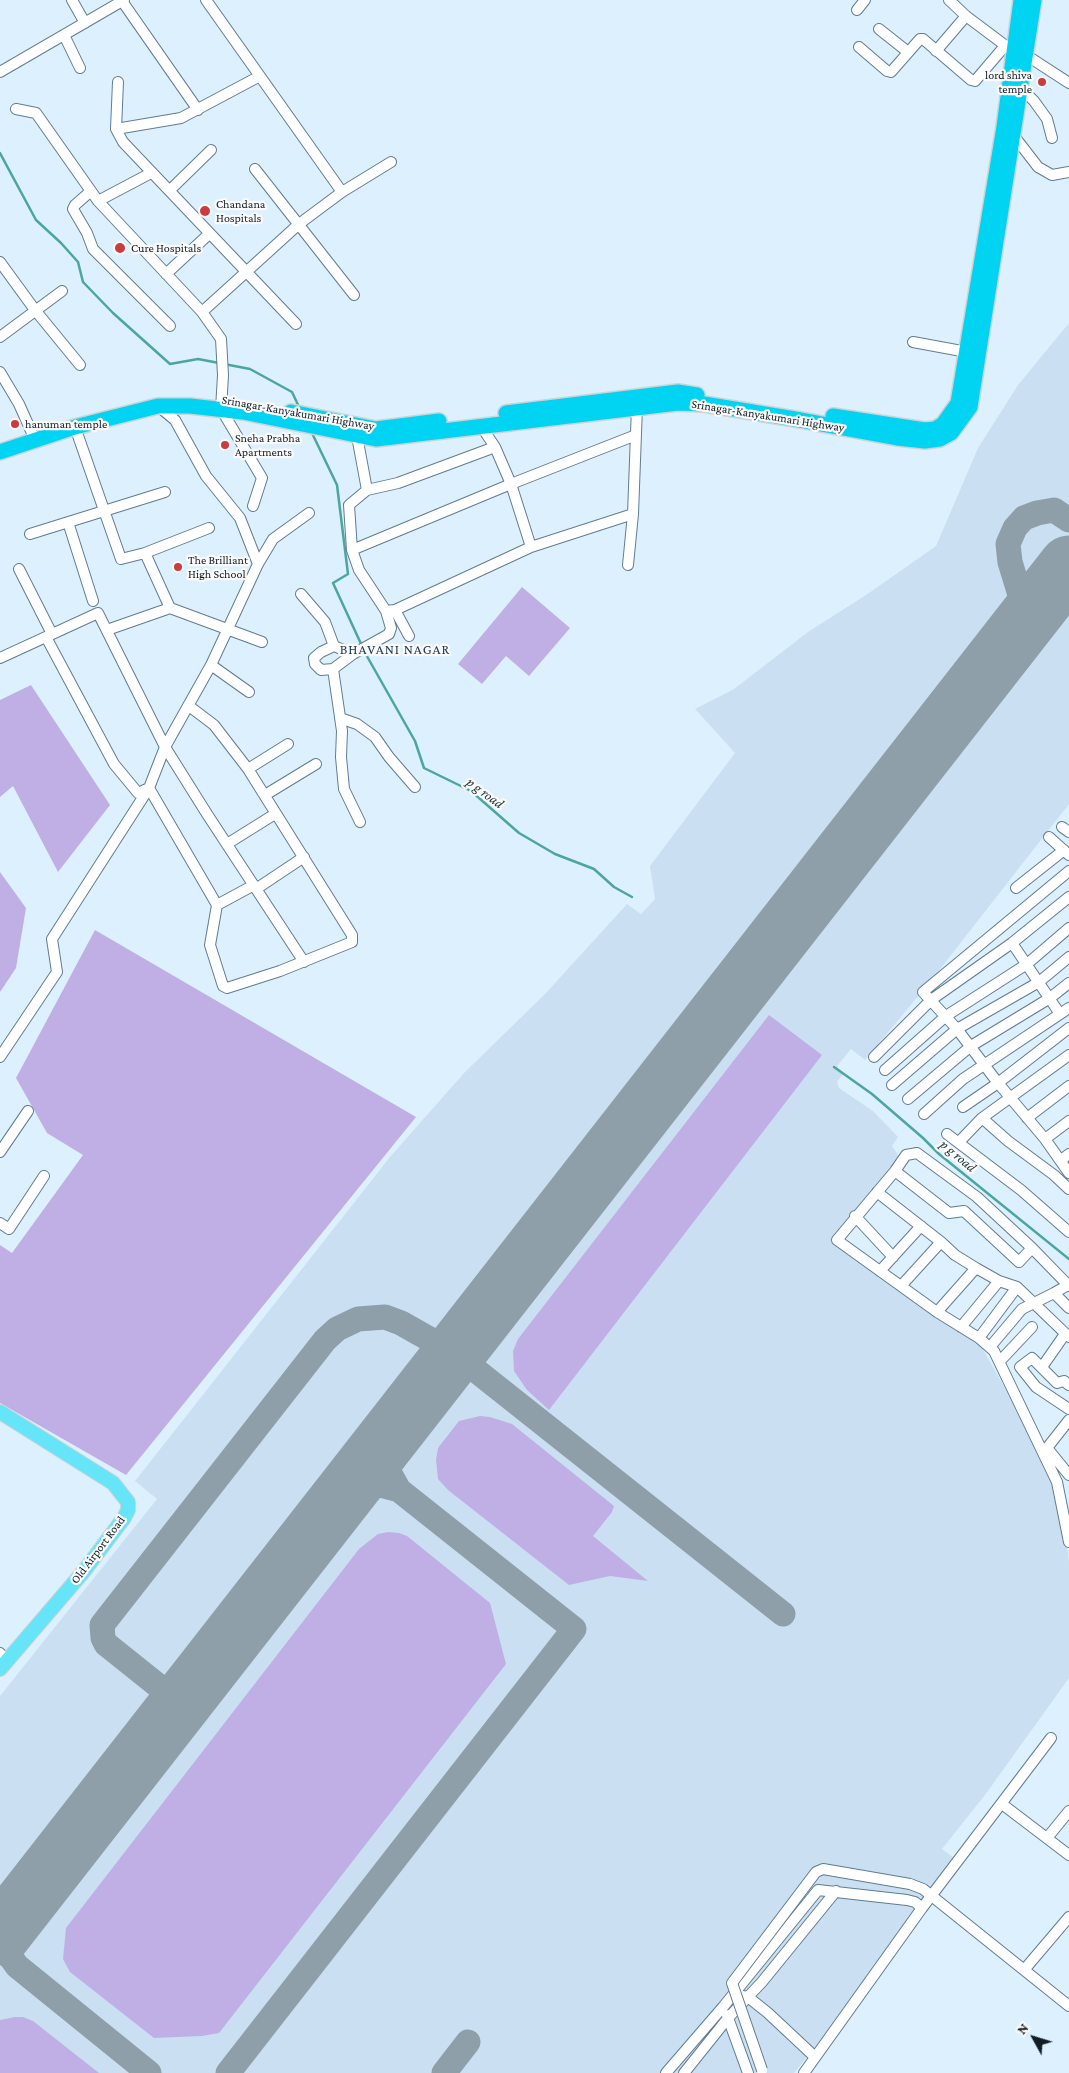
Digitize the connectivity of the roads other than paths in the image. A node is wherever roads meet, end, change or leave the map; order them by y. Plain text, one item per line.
1 (72, 0) edge
2 (206, 0) edge
3 (865, 0) edge
4 (949, 0) edge
5 (1021, 0) edge
6 (1034, 0) edge
7 (123, 1) edge
8 (857, 10) dead end
9 (966, 16) junction
10 (85, 23) junction
11 (879, 28) dead end
12 (64, 36) junction
13 (859, 47) dead end
14 (936, 51) junction
15 (1015, 51) junction
16 (908, 52) junction
17 (80, 68) dead end
18 (0, 72) edge
19 (260, 76) junction
20 (118, 82) dead end
21 (1069, 83) edge
22 (1021, 88) junction
23 (16, 109) dead end
24 (198, 110) junction
25 (116, 129) junction
26 (1014, 136) junction
27 (1052, 138) dead end
28 (211, 150) dead end
29 (391, 162) dead end
30 (255, 168) dead end
31 (1069, 172) edge
32 (151, 173) junction
33 (170, 190) junction
34 (91, 191) junction
35 (342, 192) junction
36 (98, 201) junction
37 (299, 224) junction
38 (209, 234) junction
39 (0, 262) edge
40 (247, 272) junction
41 (166, 274) junction
42 (62, 291) dead end
43 (354, 296) dead end
44 (35, 310) junction
45 (202, 312) junction
46 (296, 324) dead end
47 (170, 326) dead end
48 (0, 337) edge
49 (913, 342) dead end
50 (967, 352) junction
51 (80, 365) dead end
52 (0, 372) edge
53 (222, 404) junction
54 (158, 406) junction
55 (637, 407) junction
56 (326, 424) junction
57 (481, 426) junction
58 (76, 427) junction
59 (32, 432) junction
60 (636, 435) junction
61 (357, 436) junction
62 (0, 443) edge
63 (495, 447) junction
64 (0, 452) edge
65 (511, 484) junction
66 (367, 490) junction
67 (165, 492) dead end
68 (253, 506) dead end
69 (104, 511) junction
70 (310, 514) dead end
71 (633, 514) junction
72 (68, 522) junction
73 (210, 528) dead end
74 (30, 534) dead end
75 (531, 547) junction
76 (352, 550) junction
77 (145, 553) junction
78 (258, 564) junction
79 (628, 565) dead end
80 (19, 569) dead end
81 (301, 594) dead end
82 (94, 601) dead end
83 (170, 608) junction
84 (390, 611) junction
85 (227, 629) junction
86 (107, 630) junction
87 (49, 636) junction
88 (409, 636) dead end
89 (262, 642) dead end
90 (334, 646) junction
91 (353, 654) junction
92 (0, 658) edge
93 (210, 665) junction
94 (333, 669) junction
95 (249, 692) dead end
96 (188, 706) junction
97 (340, 718) junction
98 (288, 744) dead end
99 (165, 747) junction
100 (316, 764) dead end
101 (248, 769) junction
102 (416, 787) dead end
103 (149, 788) junction
104 (265, 795) junction
105 (275, 814) junction
106 (360, 822) dead end
107 (1049, 837) dead end
108 (227, 844) junction
109 (1066, 853) edge
110 (304, 857) junction
111 (1069, 871) edge
112 (255, 887) junction
113 (1016, 888) dead end
114 (1069, 896) edge
115 (217, 905) junction
116 (1069, 928) edge
117 (1012, 943) junction
118 (1069, 957) edge
119 (304, 962) junction
120 (1027, 964) junction
121 (1040, 982) junction
122 (1069, 983) edge
123 (1050, 998) junction
124 (930, 1000) junction
125 (1065, 1011) edge
126 (946, 1016) junction
127 (1069, 1028) edge
128 (957, 1029) junction
129 (971, 1046) junction
130 (1069, 1055) edge
131 (0, 1056) edge
132 (874, 1057) dead end
133 (983, 1064) junction
134 (885, 1070) dead end
135 (998, 1083) junction
136 (892, 1085) dead end
137 (1069, 1086) edge
138 (1010, 1098) junction
139 (908, 1099) dead end
140 (963, 1107) dead end
141 (28, 1111) dead end
142 (924, 1114) dead end
143 (982, 1118) junction
144 (1027, 1118) junction
145 (1069, 1121) edge
146 (947, 1134) dead end
147 (1045, 1138) junction
148 (959, 1142) junction
149 (0, 1152) edge
150 (1065, 1157) edge
151 (895, 1171) junction
152 (1069, 1173) edge
153 (44, 1176) dead end
154 (1069, 1189) edge
155 (877, 1192) junction
156 (855, 1216) junction
157 (0, 1223) edge
158 (921, 1226) junction
159 (1069, 1232) edge
160 (941, 1242) junction
161 (1032, 1248) junction
162 (893, 1257) junction
163 (976, 1268) junction
164 (880, 1271) junction
165 (999, 1281) junction
166 (901, 1286) junction
167 (1069, 1286) edge
168 (1017, 1287) junction
169 (1054, 1293) junction
170 (1035, 1302) junction
171 (1069, 1308) edge
172 (937, 1312) junction
173 (961, 1327) junction
174 (1032, 1327) dead end
175 (1067, 1335) edge
176 (979, 1338) junction
177 (990, 1347) junction
178 (1000, 1361) junction
179 (1042, 1367) junction
180 (1069, 1386) edge
181 (1069, 1408) edge
182 (0, 1412) edge
183 (1068, 1424) edge
184 (1045, 1449) junction
185 (1069, 1474) edge
186 (1069, 1542) edge
187 (2, 1661) edge
188 (1051, 1738) dead end
189 (1002, 1804) junction
190 (1069, 1812) edge
191 (1047, 1838) junction
192 (1069, 1855) edge
193 (836, 1891) junction
194 (932, 1896) junction
195 (922, 1908) junction
196 (1069, 1916) edge
197 (1024, 1970) junction
198 (748, 1997) junction
199 (1069, 2006) edge
200 (728, 2018) junction
201 (815, 2057) junction
202 (762, 2072) edge
203 (666, 2073) edge
204 (684, 2073) edge
205 (748, 2073) edge
206 (804, 2073) edge

1 - 10 street
2 - 19 street
3 - 8 street
4 - 9 street
5 - 15 highway, Srinagar-Kanyakumari Highway
6 - 15 highway, Srinagar-Kanyakumari Highway
7 - 10 street
7 - 24 street
9 - 14 street
9 - 15 street
10 - 12 street
11 - 16 street
12 - 17 street
12 - 18 street
13 - 16 street
14 - 15 street
14 - 16 street
15 - 21 street
15 - 22 highway, Srinagar-Kanyakumari Highway
15 - 50 highway, Srinagar-Kanyakumari Highway
19 - 24 street
19 - 35 street
20 - 25 street
22 - 26 highway, Srinagar-Kanyakumari Highway
22 - 27 street
23 - 34 street
24 - 25 street
25 - 32 street
26 - 31 street
26 - 55 highway, Srinagar-Kanyakumari Highway
28 - 33 street
29 - 35 street
30 - 37 street
32 - 33 street
32 - 36 street
33 - 38 street
34 - 36 street
34 - 47 street
35 - 37 street
36 - 41 street
37 - 40 street
37 - 43 street
38 - 40 street
38 - 41 street
39 - 44 street
40 - 45 street
40 - 46 street
41 - 45 street
42 - 44 street
44 - 48 street
44 - 51 street
45 - 53 street
49 - 50 street
50 - 56 highway, Srinagar-Kanyakumari Highway
52 - 59 street
53 - 54 highway, Srinagar-Kanyakumari Highway
53 - 56 highway, Srinagar-Kanyakumari Highway
53 - 59 highway, Srinagar-Kanyakumari Highway
53 - 68 street
54 - 58 highway, Srinagar-Kanyakumari Highway
54 - 78 street
55 - 57 highway, Srinagar-Kanyakumari Highway
55 - 60 street
56 - 61 highway, Srinagar-Kanyakumari Highway
57 - 61 highway, Srinagar-Kanyakumari Highway
57 - 63 street
58 - 64 highway, Srinagar-Kanyakumari Highway
58 - 69 street
59 - 62 highway, Srinagar-Kanyakumari Highway
60 - 65 street
60 - 71 street
61 - 66 street
63 - 65 street
63 - 66 street
65 - 75 street
65 - 76 street
66 - 76 street
67 - 69 street
69 - 72 street
69 - 77 street
70 - 78 street
71 - 75 street
71 - 79 street
72 - 74 street
72 - 82 street
73 - 77 street
75 - 84 street
76 - 84 street
77 - 83 street
78 - 85 street
80 - 87 street
81 - 90 street
83 - 85 street
83 - 86 street
84 - 88 street
84 - 91 street
85 - 89 street
85 - 93 street
86 - 87 street
86 - 99 street
87 - 92 street
87 - 103 street
90 - 91 street
90 - 94 street
91 - 94 street
93 - 95 street
93 - 96 street
94 - 97 street
96 - 99 street
96 - 101 street
97 - 102 street
97 - 106 street
98 - 101 street
99 - 103 street
99 - 108 street
100 - 104 street
101 - 104 street
103 - 115 street
103 - 131 street
104 - 105 street
105 - 108 street
105 - 110 street
107 - 109 street
108 - 112 street
109 - 113 street
110 - 112 street
110 - 119 street
111 - 124 street
112 - 115 street
112 - 119 street
114 - 117 street
115 - 119 street
116 - 120 street
117 - 120 street
117 - 124 street
118 - 121 street
120 - 121 street
120 - 126 street
121 - 123 street
121 - 128 street
122 - 123 street
123 - 125 street
123 - 129 street
124 - 126 street
124 - 132 street
125 - 133 street
126 - 128 street
126 - 134 street
127 - 135 street
128 - 129 street
128 - 136 street
129 - 133 street
129 - 139 street
130 - 138 street
133 - 135 street
133 - 142 street
135 - 138 street
135 - 140 street
137 - 144 street
138 - 143 street
138 - 144 street
141 - 149 street
143 - 148 street
143 - 154 street
144 - 147 street
145 - 147 street
146 - 148 street
147 - 150 street
148 - 159 street
150 - 152 street
151 - 155 street
151 - 161 street
151 - 161 street
153 - 157 street
155 - 156 street
155 - 158 street
156 - 162 street
156 - 164 street
158 - 160 street
158 - 162 street
160 - 163 street
160 - 166 street
161 - 167 street
162 - 164 street
163 - 165 street
163 - 172 street
164 - 166 street
165 - 168 street
165 - 173 street
166 - 172 street
167 - 169 street
168 - 170 street
168 - 176 street
169 - 170 street
169 - 171 street
170 - 175 street
170 - 177 street
172 - 173 street
173 - 176 street
174 - 178 street
175 - 179 street
176 - 177 street
177 - 178 street
178 - 184 street
179 - 180 street
179 - 181 street
182 - 187 main road, Old Airport Road
183 - 184 street
184 - 185 street
184 - 186 street
188 - 189 street
189 - 191 street
189 - 194 street
190 - 191 street
191 - 192 street
193 - 195 street
193 - 198 street
193 - 203 street
194 - 195 street
194 - 197 street
194 - 202 street, bridge
195 - 201 street
196 - 197 street
197 - 199 street
198 - 200 street
198 - 201 street
200 - 204 street
200 - 205 street
201 - 206 street

